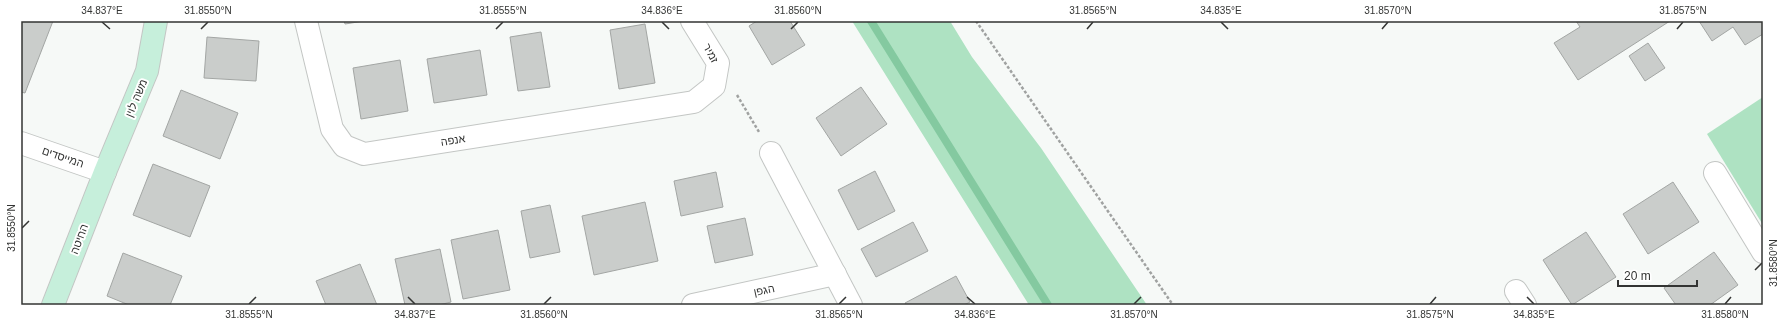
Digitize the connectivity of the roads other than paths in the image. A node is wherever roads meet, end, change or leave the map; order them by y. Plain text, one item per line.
1 (156, 21) edge
2 (306, 21) edge
3 (692, 21) edge
4 (694, 102) joint
5 (21, 143) edge
6 (772, 153) road end
7 (105, 172) junction
8 (1715, 173) dead end
9 (1763, 252) edge
10 (835, 274) junction
11 (53, 305) edge
12 (693, 305) edge
13 (851, 305) edge

1 - 7 main road, משה לוין
2 - 4 street, אנפה
3 - 4 street, זמיר
5 - 7 street, המייסדים
6 - 10 street
7 - 11 main road, החיטה
8 - 9 street
10 - 12 street, הגפן
10 - 13 street

